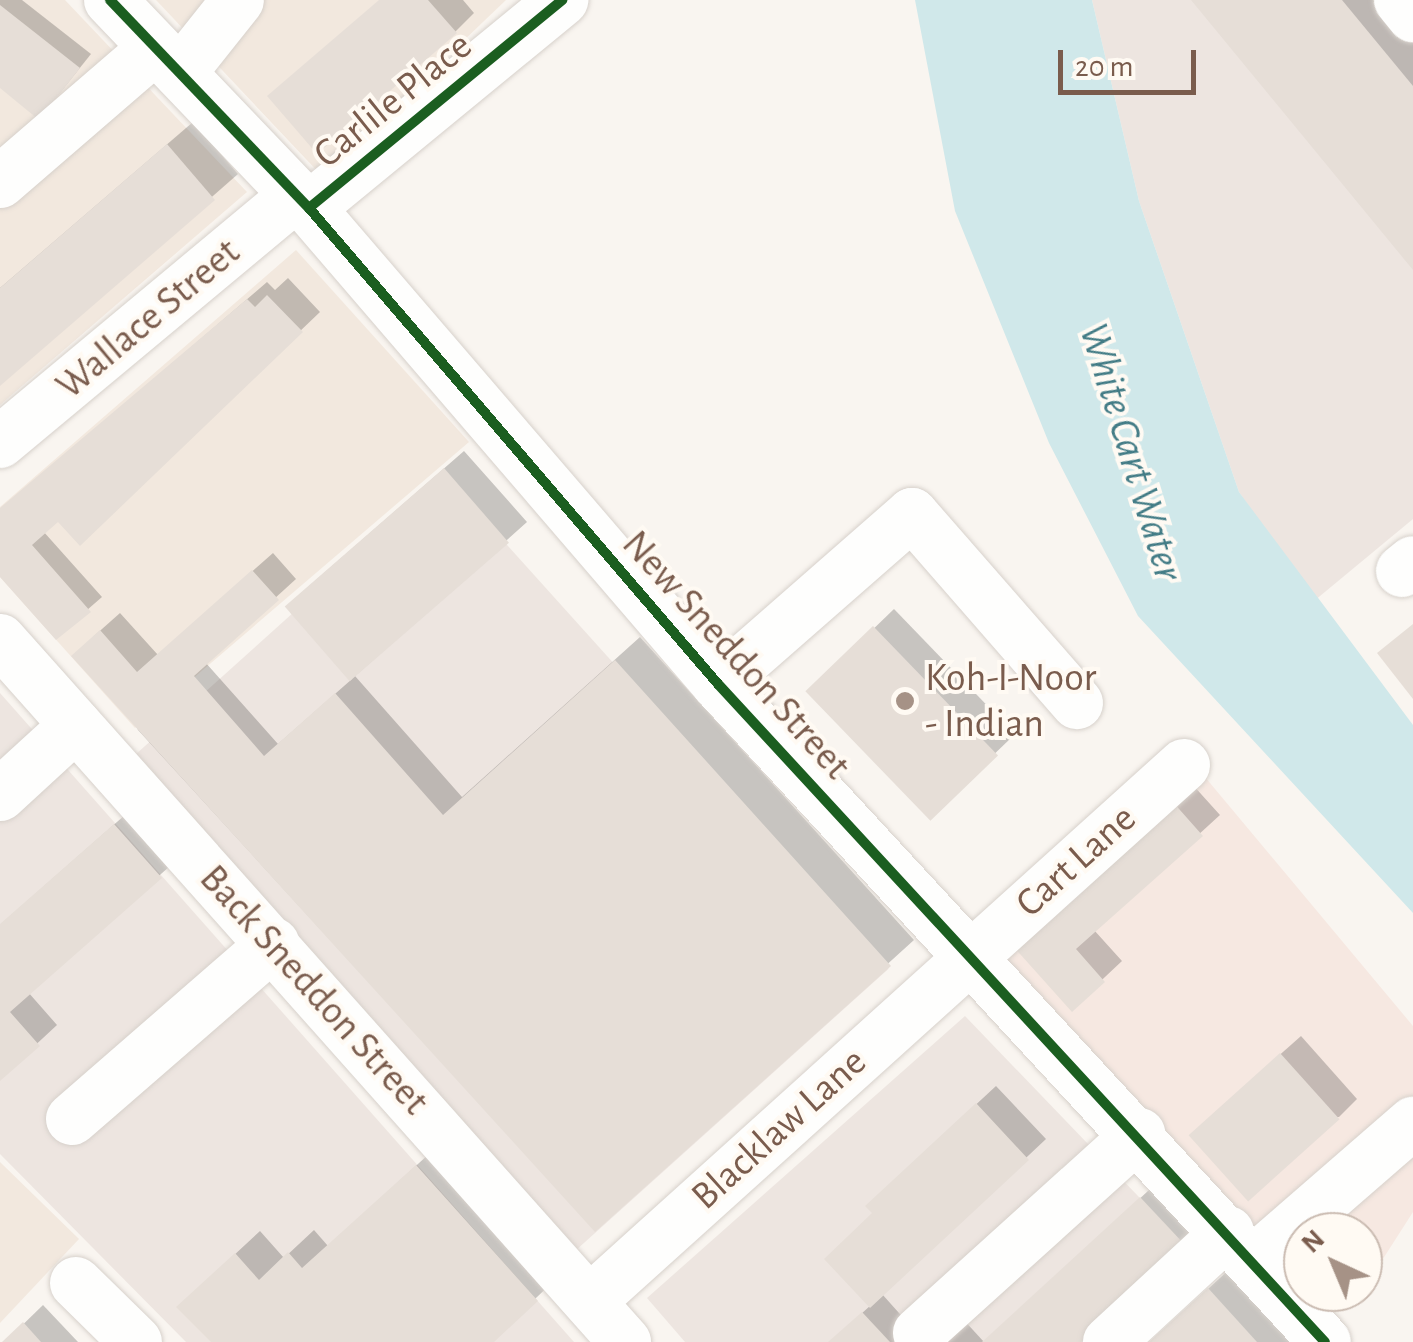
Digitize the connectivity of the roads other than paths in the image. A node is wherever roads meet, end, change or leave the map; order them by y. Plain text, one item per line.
1 (110, 0) edge
2 (238, 0) edge
3 (562, 0) edge
4 (1400, 0) edge
5 (1413, 16) edge
6 (168, 61) junction
7 (0, 182) edge
8 (302, 202) junction
9 (0, 442) edge
10 (0, 640) edge
11 (718, 684) junction
12 (1078, 703) dead end
13 (76, 725) junction
14 (1184, 766) dead end
15 (0, 795) edge
16 (273, 944) junction
17 (968, 957) junction
18 (72, 1119) dead end
19 (1413, 1123) edge
20 (1139, 1134) junction
21 (1241, 1246) junction
22 (76, 1283) dead end
23 (590, 1301) junction
24 (919, 1333) dead end
25 (136, 1342) edge
26 (626, 1342) edge
27 (1109, 1342) edge
28 (1325, 1342) edge

1 - 6 street, New Sneddon Street
2 - 6 street
3 - 8 street, Carlile Place
4 - 5 street
6 - 7 street
6 - 8 street, New Sneddon Street
8 - 9 street, Wallace Street
8 - 11 street, New Sneddon Street
10 - 13 street, Back Sneddon Street
11 - 12 street
11 - 17 street, New Sneddon Street
13 - 15 street
13 - 16 street, Back Sneddon Street
14 - 17 street, Cart Lane
16 - 18 street
16 - 23 street, Back Sneddon Street
17 - 20 street, New Sneddon Street
17 - 23 street, Blacklaw Lane
19 - 21 street
20 - 21 street, New Sneddon Street
20 - 24 street
21 - 27 street
21 - 28 street, New Sneddon Street
22 - 25 street
23 - 26 street, Back Sneddon Street

